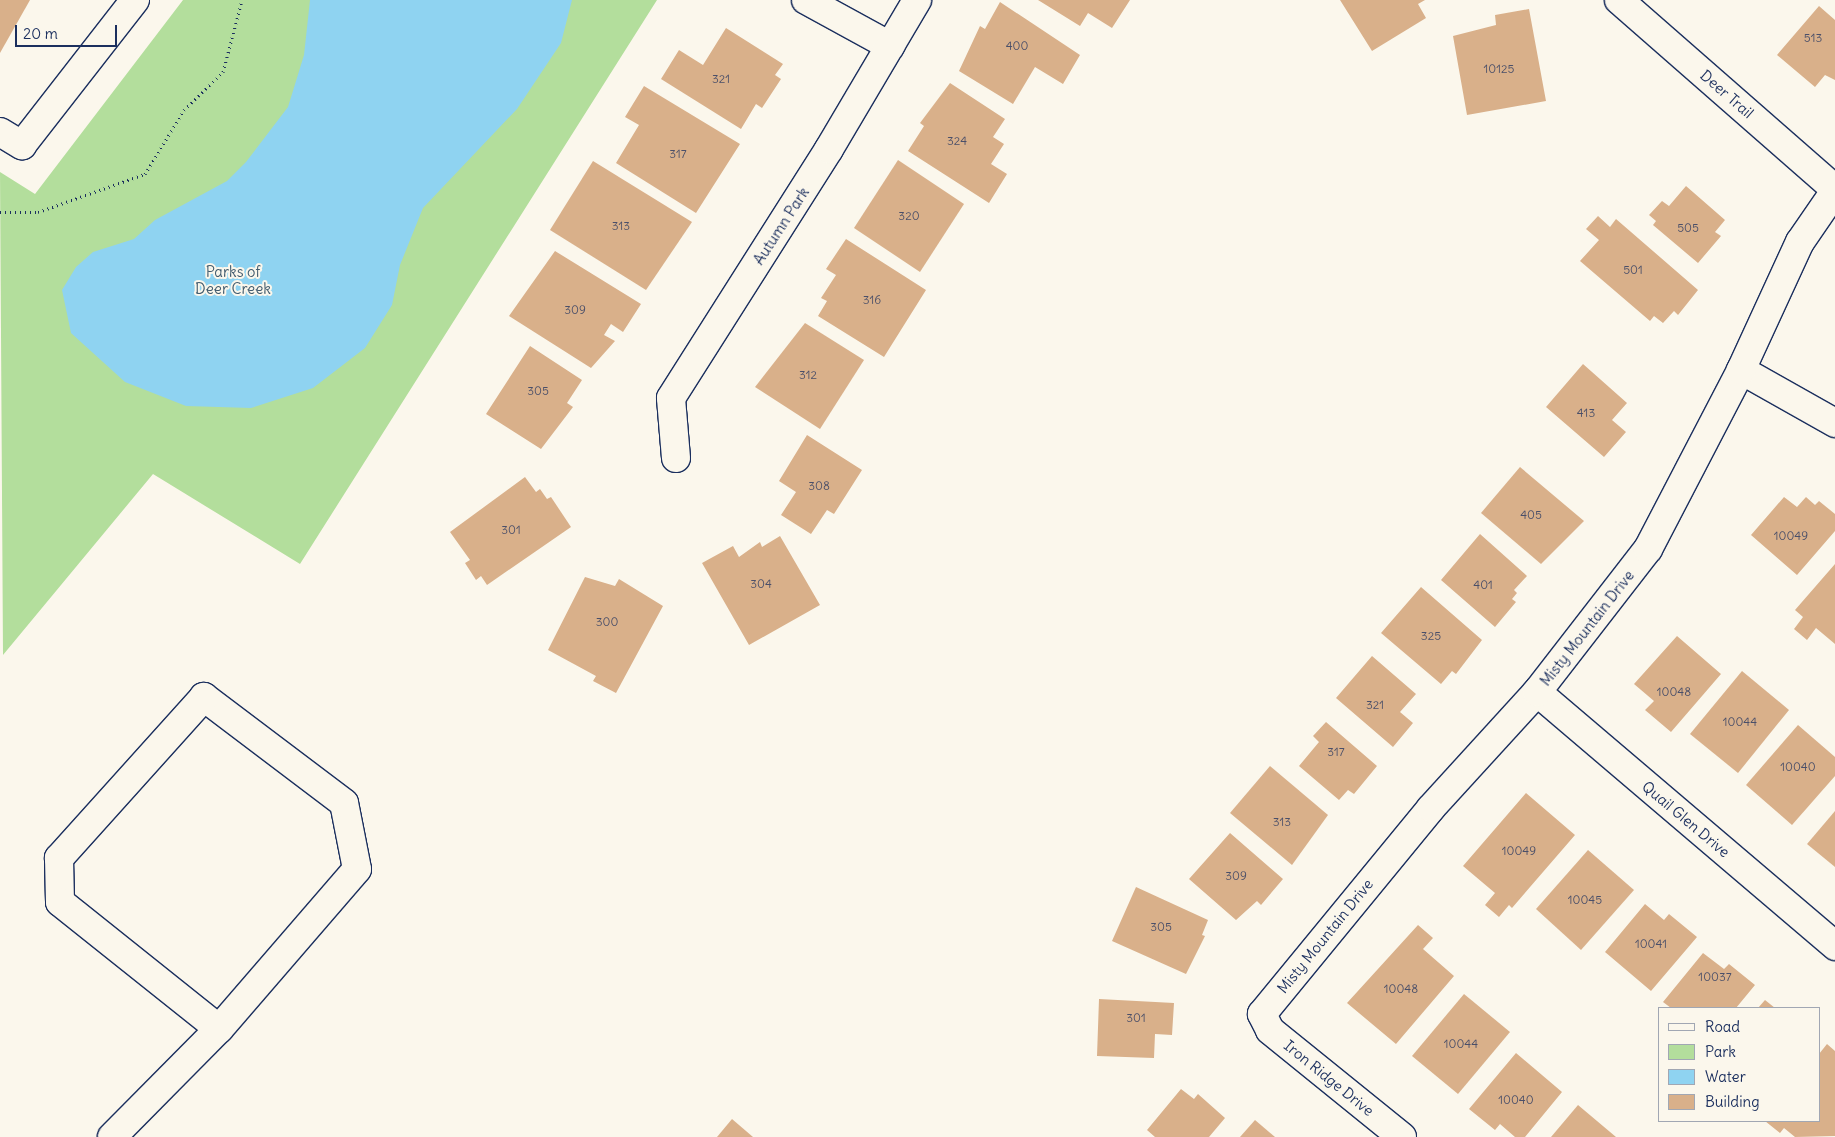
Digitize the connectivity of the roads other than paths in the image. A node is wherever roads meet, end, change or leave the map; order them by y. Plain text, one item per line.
1 (135, 0) edge
2 (806, 0) edge
3 (917, 0) edge
4 (1619, 0) edge
5 (890, 46) junction
6 (11, 139) edge
7 (1835, 190) edge
8 (1741, 370) junction
9 (1835, 423) edge
10 (676, 458) dead end
11 (1537, 692) junction
12 (1835, 946) edge
13 (1262, 1014) joint
14 (219, 1029) junction
15 (112, 1137) edge
16 (1402, 1137) edge

1 - 6 street
2 - 5 street
3 - 5 street, Autumn Park
4 - 7 street, Deer Trail
5 - 10 street, Autumn Park
7 - 8 street, Misty Mountain Drive
8 - 9 street
8 - 11 street, Misty Mountain Drive
11 - 12 street, Quail Glen Drive
11 - 13 street, Misty Mountain Drive
13 - 16 street, Iron Ridge Drive
14 - 14 street
14 - 15 street

